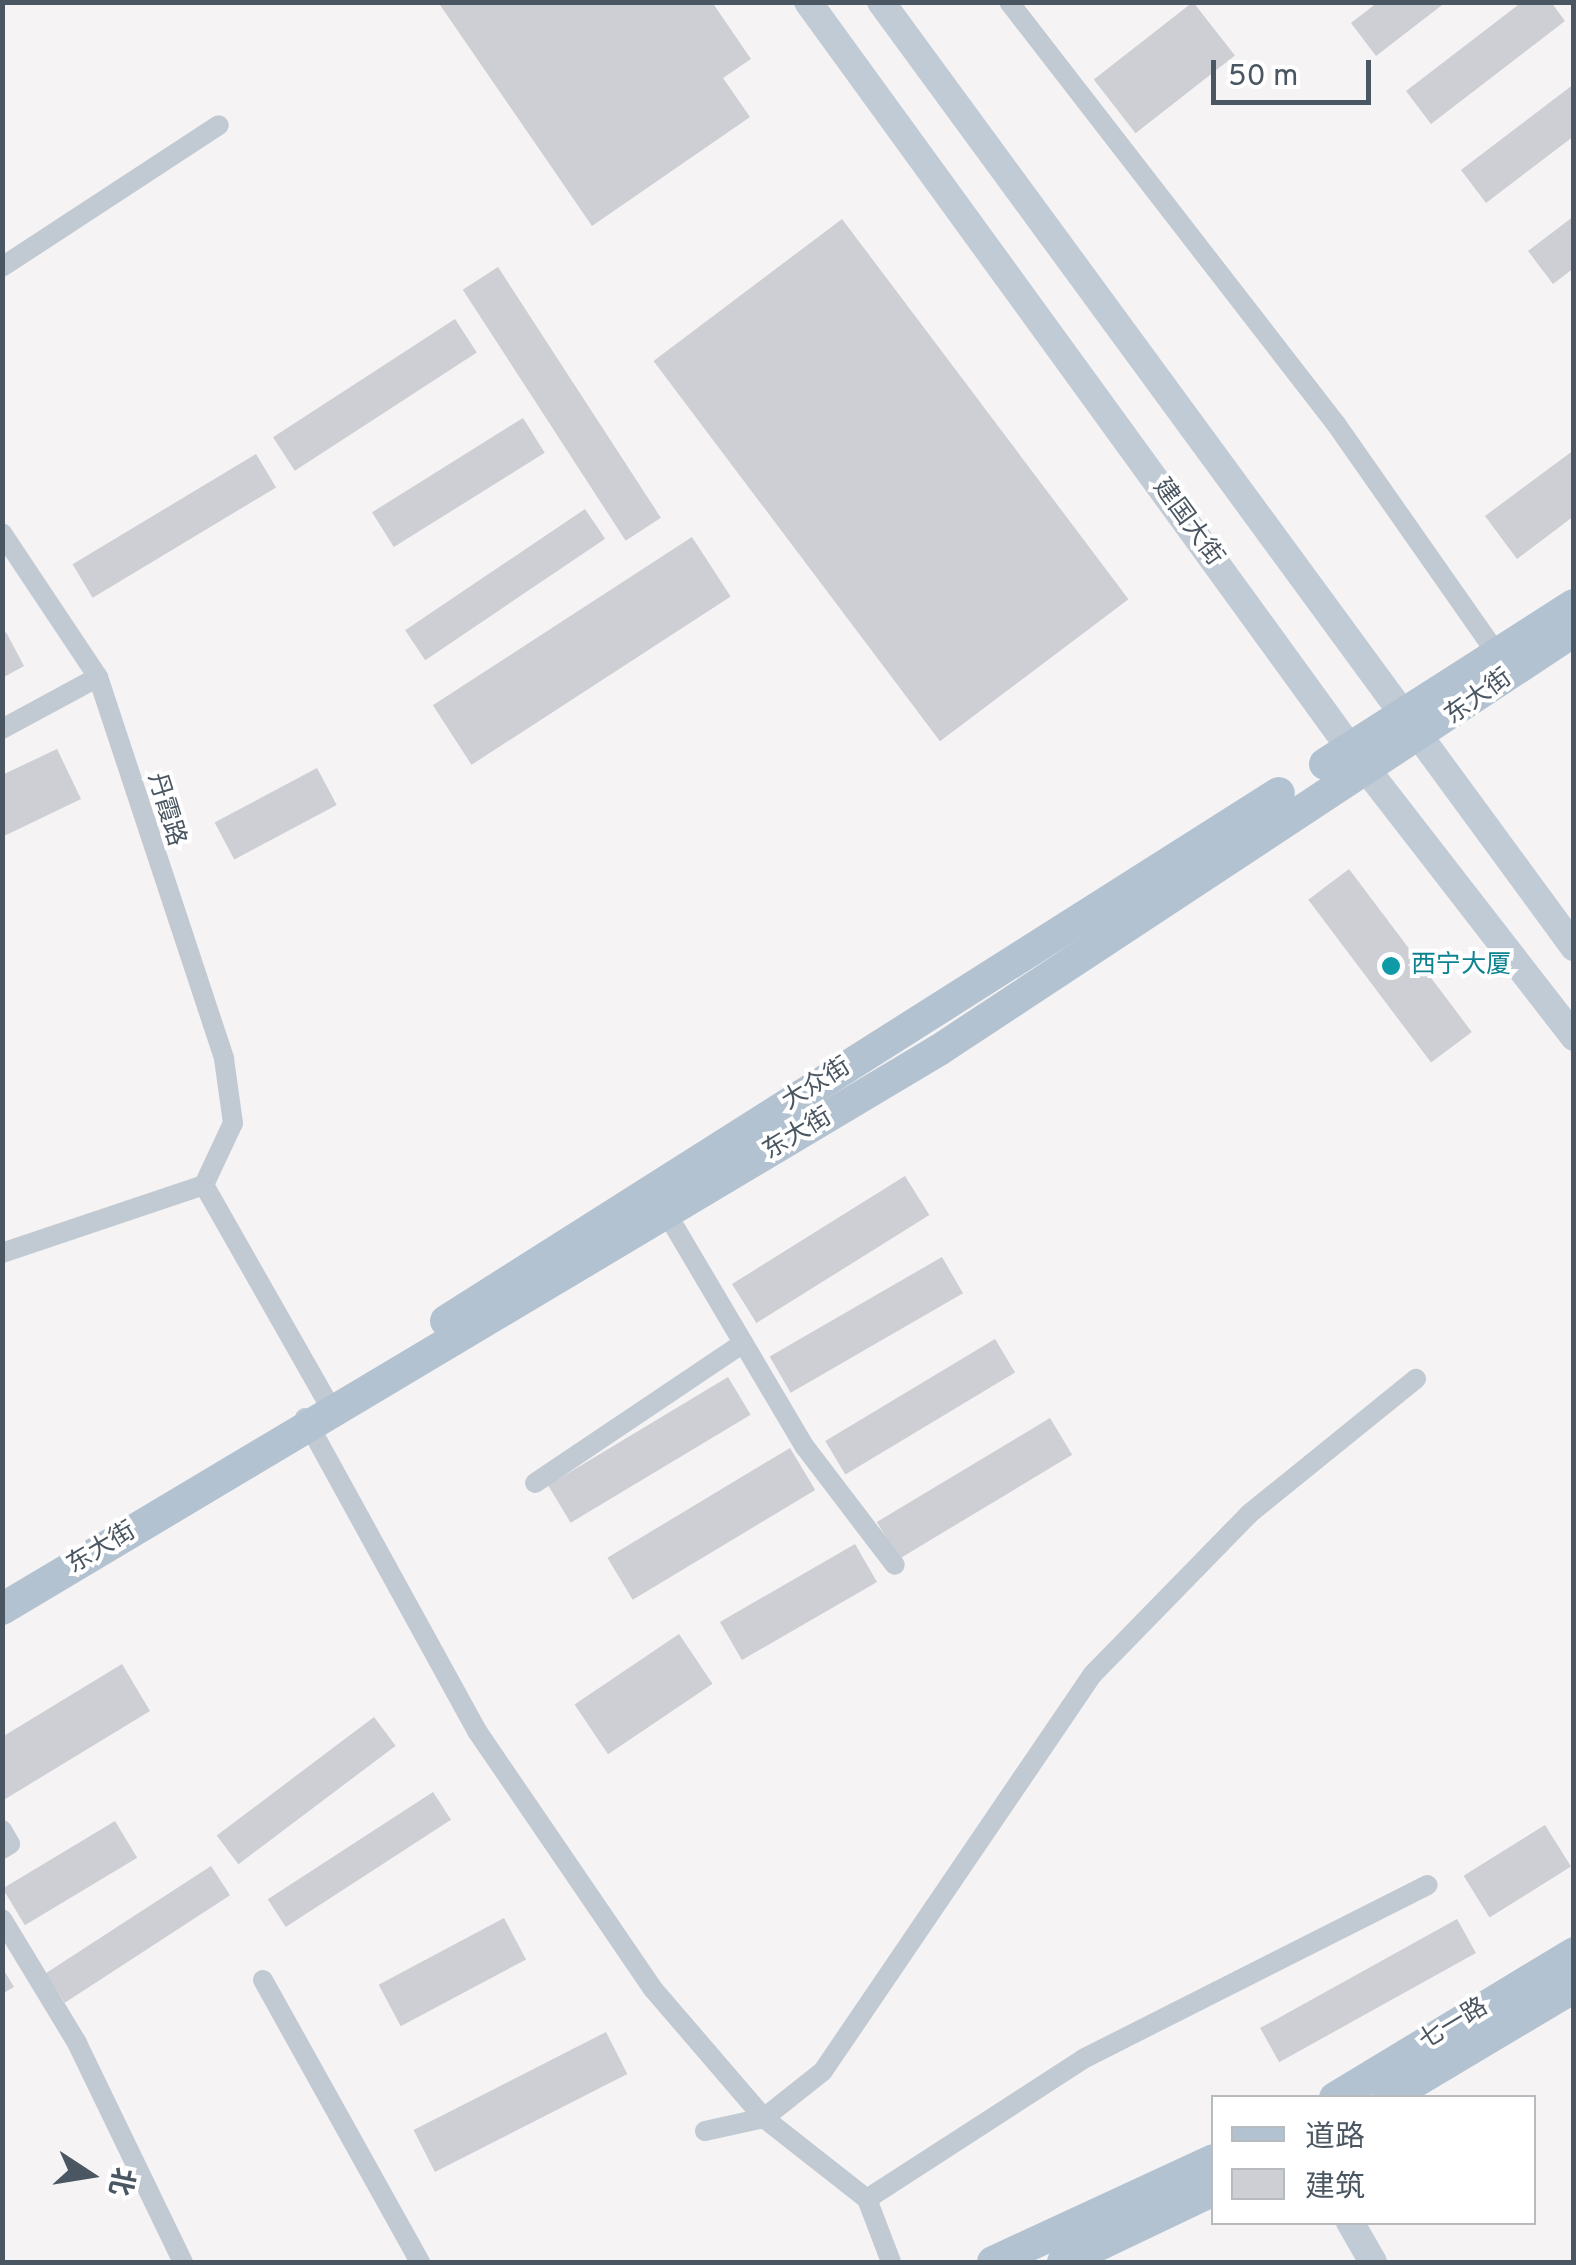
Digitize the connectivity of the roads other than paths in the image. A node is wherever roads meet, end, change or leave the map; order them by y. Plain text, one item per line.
1 (808, 2) edge
2 (881, 2) edge
3 (1009, 2) edge
4 (219, 125) dead end
5 (2, 266) edge
6 (2, 533) edge
7 (1574, 605) edge
8 (1574, 631) edge
9 (1498, 655) junction
10 (98, 677) junction
11 (2, 728) edge
12 (1410, 730) junction
13 (1357, 756) junction
14 (1574, 947) edge
15 (1574, 1037) edge
16 (204, 1185) junction
17 (667, 1214) junction
18 (2, 1253) edge
19 (743, 1343) junction
20 (1416, 1379) dead end
21 (312, 1412) junction
22 (535, 1483) dead end
23 (895, 1565) dead end
24 (2, 1585) edge
25 (2, 1609) edge
26 (2, 1830) edge
27 (2, 1849) edge
28 (1427, 1886) dead end
29 (2, 1919) edge
30 (1574, 1953) edge
31 (263, 1980) dead end
32 (1574, 1987) edge
33 (1340, 2095) edge
34 (1393, 2095) edge
35 (764, 2118) junction
36 (705, 2131) dead end
37 (1211, 2161) edge
38 (1211, 2191) edge
39 (867, 2199) junction
40 (1352, 2225) edge
41 (183, 2262) edge
42 (420, 2262) edge
43 (891, 2262) edge
44 (993, 2262) edge
45 (1063, 2262) edge
46 (1373, 2262) edge

1 - 13 street, 建国大街
2 - 12 street
3 - 9 street
4 - 5 street
6 - 10 street, 丹霞路
7 - 9 main road
8 - 12 main road, 东大街
9 - 12 main road
10 - 11 street
10 - 16 street, 丹霞路
12 - 13 main road, 东大街
12 - 14 street
13 - 15 street, 建国大街
13 - 17 main road, 东大街
13 - 21 main road, 大众街
16 - 18 street
16 - 21 street
17 - 19 street
17 - 21 main road, 东大街
19 - 22 street
19 - 23 street
20 - 35 street
21 - 24 main road, 大众街
21 - 25 main road, 东大街
21 - 35 street
26 - 27 street
28 - 39 street
29 - 41 street
30 - 33 main road, 七一路
31 - 42 street
32 - 34 main road, 七一路
35 - 36 street
35 - 39 street
37 - 44 main road
38 - 45 main road
39 - 43 street
40 - 46 street

